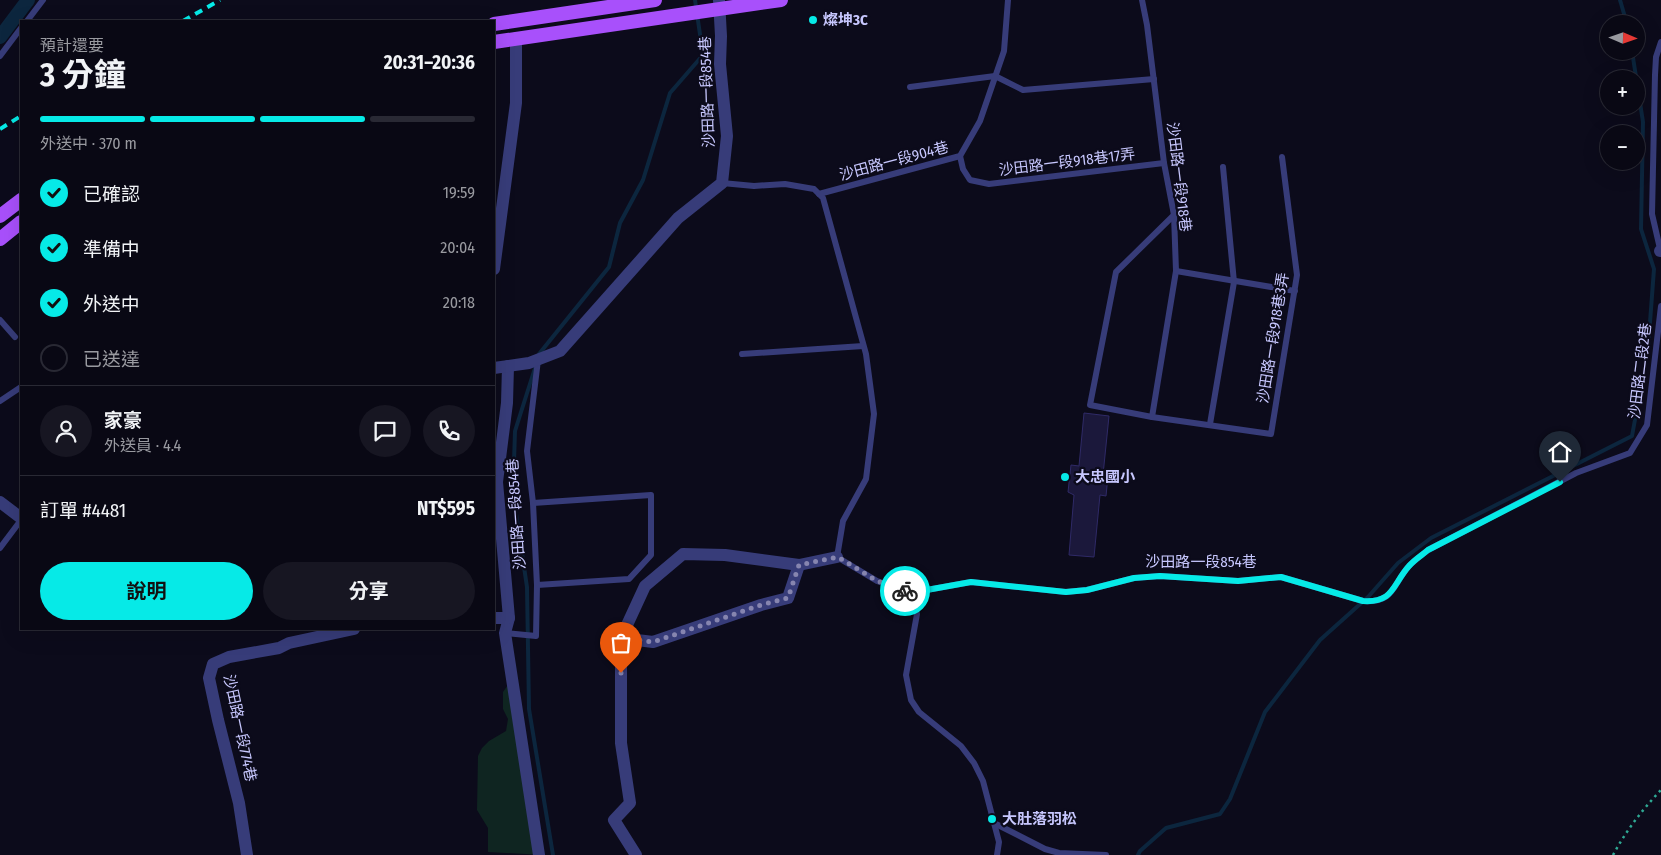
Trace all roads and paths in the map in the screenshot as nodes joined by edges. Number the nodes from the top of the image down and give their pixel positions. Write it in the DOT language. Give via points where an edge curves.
graph roads {
  1 [pos="43,0"];
  2 [pos="655,0"];
  3 [pos="781,0"];
  4 [pos="1008,0"];
  5 [pos="1142,0"];
  6 [pos="719,4"];
  7 [pos="28,20"];
  8 [pos="495,24"];
  9 [pos="20,29"];
  10 [pos="516,38"];
  11 [pos="495,42"];
  12 [pos="1661,42"];
  13 [pos="0,56"];
  14 [pos="995,76"];
  15 [pos="1154,79"];
  16 [pos="910,87"];
  17 [pos="960,156"];
  18 [pos="1282,157"];
  19 [pos="1164,163"];
  20 [pos="1223,167"];
  21 [pos="722,183"];
  22 [pos="819,194"];
  23 [pos="20,201"];
  24 [pos="1174,215"];
  25 [pos="0,216"];
  26 [pos="20,223"];
  27 [pos="0,239"];
  28 [pos="1661,251"];
  29 [pos="1661,257"];
  30 [pos="495,261"];
  31 [pos="1176,271"];
  32 [pos="1234,282"];
  33 [pos="1296,291"];
  34 [pos="1661,306"];
  35 [pos="0,320"];
  36 [pos="15,337"];
  37 [pos="863,346"];
  38 [pos="742,354"];
  39 [pos="538,360"];
  40 [pos="508,366"];
  41 [pos="495,368"];
  42 [pos="20,388"];
  43 [pos="0,401"];
  44 [pos="1152,417"];
  45 [pos="1210,424"];
  46 [pos="0,502"];
  47 [pos="533,503"];
  48 [pos="20,518"];
  49 [pos="20,520"];
  50 [pos="0,548"];
  51 [pos="838,557"];
  52 [pos="799,565"];
  53 [pos="537,585"];
  54 [pos="910,593"];
  55 [pos="1363,601"];
  56 [pos="495,618"];
  57 [pos="509,618"];
  58 [pos="349,630"];
  59 [pos="505,633"];
  60 [pos="621,638"];
  61 [pos="1661,790"];
  62 [pos="994,823"];
  63 [pos="247,855"];
  64 [pos="540,855"];
  65 [pos="636,855"];
  66 [pos="997,855"];
  67 [pos="1106,855"];
  68 [pos="1613,855"];
  1 -- 7 [label="lane"];
  2 -- 8 [label="main road"];
  3 -- 6 [label="main road"];
  4 -- 14 [label="lane, 沙田路一段904巷" via="1004,51"];
  5 -- 15 [label="lane, 沙田路一段918巷"];
  6 -- 10 [label="main road" via="681,14"];
  6 -- 21 [label="street, 沙田路一段854巷" via="720,64 727,136"];
  9 -- 13 [label="lane"];
  10 -- 11 [label="main road"];
  10 -- 30 [label="street" via="516,102"];
  12 -- 28 [label="lane" via="1654,75 1652,214"];
  14 -- 15 [label="lane" via="1023,90"];
  14 -- 16 [label="lane"];
  14 -- 17 [label="lane, 沙田路一段904巷" via="980,121"];
  15 -- 19 [label="lane, 沙田路一段918巷"];
  17 -- 19 [label="lane, 沙田路一段918巷17弄" via="970,180 989,184"];
  17 -- 22 [label="lane, 沙田路一段904巷"];
  18 -- 33 [label="lane, 沙田路一段918巷3弄" via="1298,275"];
  19 -- 24 [label="lane, 沙田路一段918巷"];
  20 -- 32 [label="lane"];
  21 -- 22 [label="lane" via="785,184 814,189"];
  21 -- 39 [label="street" via="678,218 560,351"];
  22 -- 37 [label="lane" via="823,198"];
  23 -- 25 [label="main road"];
  24 -- 31 [label="lane, 沙田路一段918巷"];
  24 -- 44 [label="lane" via="1116,272 1090,405"];
  26 -- 27 [label="main road"];
  28 -- 29 [label="lane"];
  31 -- 32 [label="lane"];
  31 -- 44 [label="lane, 沙田路一段918巷"];
  32 -- 33 [label="lane"];
  32 -- 45 [label="lane"];
  33 -- 45 [label="lane, 沙田路一段918巷3弄" via="1271,434"];
  34 -- 55 [label="lane, 沙田路二段2巷" via="1646,425 1630,453 1576,473 1428,550 1410,565 1382,600"];
  35 -- 36 [label="lane"];
  37 -- 38 [label="lane"];
  37 -- 51 [label="lane" via="874,414 866,479 842,521"];
  39 -- 40 [label="street"];
  39 -- 47 [label="lane, 沙田路一段854巷" via="527,451"];
  40 -- 41 [label="street"];
  40 -- 57 [label="street, 沙田路一段854巷" via="497,482"];
  42 -- 43 [label="lane"];
  44 -- 45 [label="lane"];
  46 -- 48 [label="street"];
  47 -- 53 [label="lane, 沙田路一段854巷"];
  47 -- 53 [label="lane" via="650,495 651,555 629,579"];
  49 -- 50 [label="lane"];
  51 -- 52 [label="street"];
  51 -- 54 [label="lane" via="877,581"];
  52 -- 60 [label="street" via="788,598 653,642"];
  52 -- 60 [label="street" via="725,555 683,554 645,586"];
  53 -- 59 [label="lane, 沙田路一段854巷" via="536,636"];
  54 -- 55 [label="lane, 沙田路一段854巷" via="971,582 1066,592 1160,576 1238,581 1281,577"];
  54 -- 62 [label="lane" via="917,614 906,675 911,700 919,712 961,746 974,763 983,782"];
  56 -- 57 [label="street"];
  57 -- 59 [label="street, 沙田路一段854巷"];
  58 -- 63 [label="street, 沙田路一段774巷" via="229,657 213,664 209,678 239,803"];
  59 -- 64 [label="street, 沙田路一段854巷"];
  60 -- 65 [label="street" via="621,743 630,803 614,820"];
  61 -- 68 [label="path" via="1638,816"];
  62 -- 66 [label="lane" via="999,842"];
  62 -- 67 [label="lane" via="1045,849 1059,853"];
}
